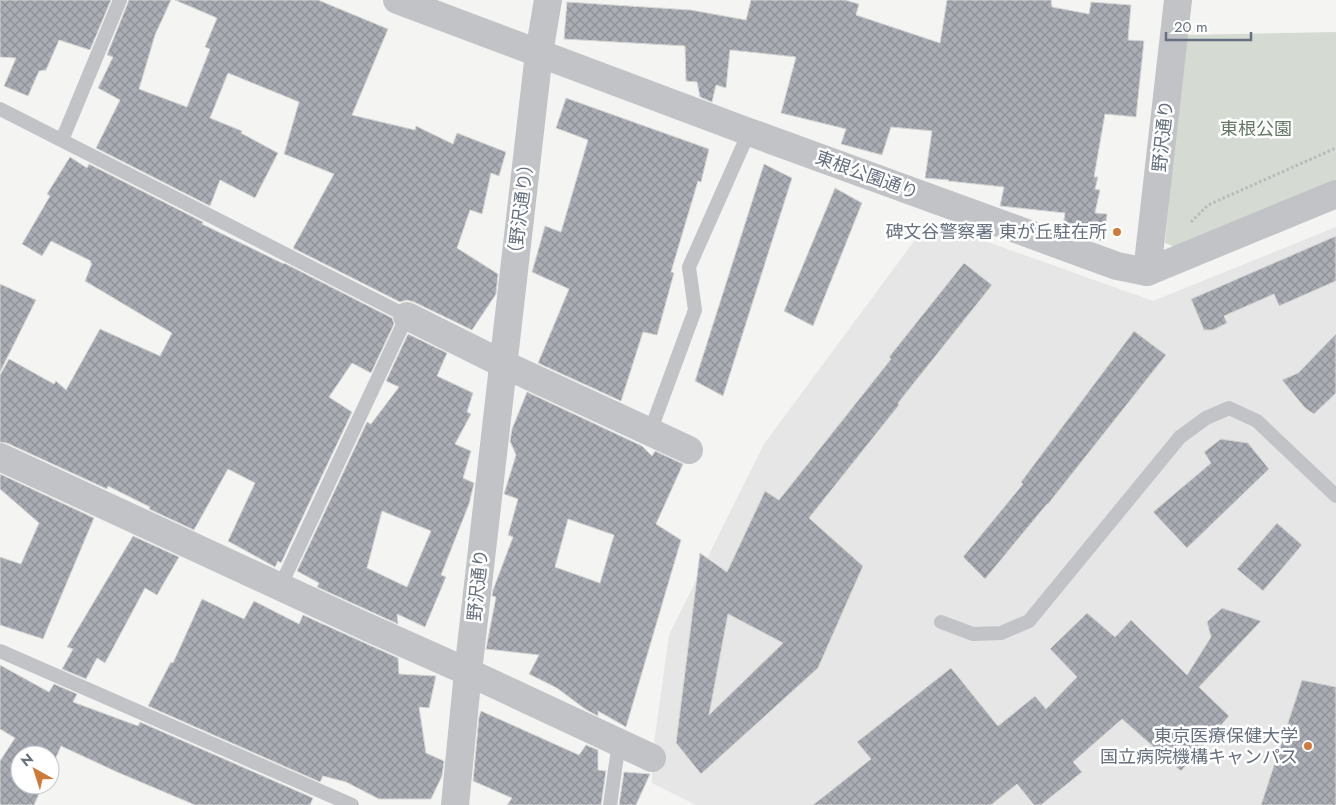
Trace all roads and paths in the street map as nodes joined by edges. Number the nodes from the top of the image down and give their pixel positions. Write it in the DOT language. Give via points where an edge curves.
graph roads {
  1 [pos="120,0"];
  2 [pos="397,0"];
  3 [pos="548,0"];
  4 [pos="1178,0"];
  5 [pos="538,53"];
  6 [pos="0,109"];
  7 [pos="749,132"];
  8 [pos="62,140"];
  9 [pos="1336,148"];
  10 [pos="1336,194"];
  11 [pos="1189,224"];
  12 [pos="1148,272"];
  13 [pos="407,316"];
  14 [pos="503,364"];
  15 [pos="650,432"];
  16 [pos="689,450"];
  17 [pos="0,458"];
  18 [pos="1336,496"];
  19 [pos="280,587"];
  20 [pos="941,622"];
  21 [pos="0,651"];
  22 [pos="468,672"];
  23 [pos="619,742"];
  24 [pos="652,758"];
  25 [pos="352,805"];
  26 [pos="455,805"];
  27 [pos="610,805"];
  1 -- 8 [label="lane"];
  2 -- 5 [label="street, 東根公園通り"];
  3 -- 5 [label="street, （野沢通り）"];
  4 -- 12 [label="street, 野沢通り"];
  5 -- 7 [label="street, 東根公園通り"];
  5 -- 14 [label="street, （野沢通り）"];
  6 -- 8 [label="lane"];
  7 -- 12 [label="street, 東根公園通り" via="1117,266"];
  7 -- 15 [label="lane" via="689,267 695,310"];
  8 -- 13 [label="lane"];
  9 -- 11 [label="path" via="1208,205"];
  10 -- 12 [label="street"];
  13 -- 14 [label="street"];
  13 -- 19 [label="lane"];
  14 -- 15 [label="street"];
  14 -- 22 [label="street, 野沢通り"];
  15 -- 16 [label="street"];
  17 -- 19 [label="street"];
  18 -- 20 [label="lane" via="1257,421 1229,408 1206,418 1180,438 1029,621 1001,633 973,634"];
  19 -- 22 [label="street"];
  21 -- 25 [label="lane"];
  22 -- 23 [label="street"];
  22 -- 26 [label="street, 野沢通り"];
  23 -- 24 [label="street"];
  23 -- 27 [label="lane"];
}
